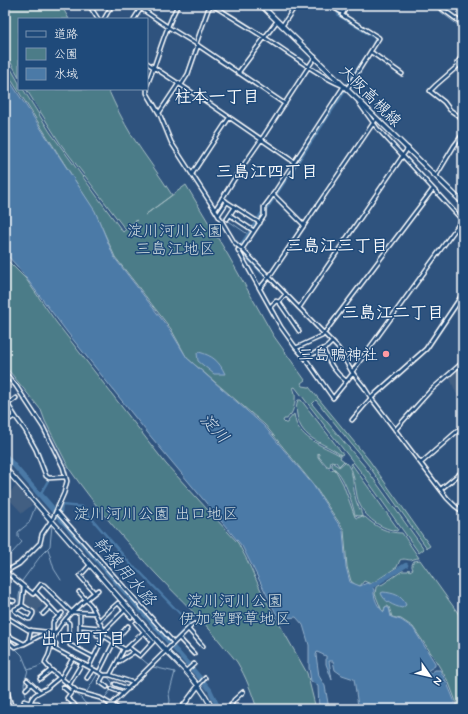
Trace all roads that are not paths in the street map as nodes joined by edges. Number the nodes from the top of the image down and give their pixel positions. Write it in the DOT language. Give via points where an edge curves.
graph roads {
  1 [pos="89,5"];
  2 [pos="112,5"];
  3 [pos="136,5"];
  4 [pos="143,5"];
  5 [pos="178,5"];
  6 [pos="212,5"];
  7 [pos="261,5"];
  8 [pos="296,5"];
  9 [pos="329,5"];
  10 [pos="341,5"];
  11 [pos="348,5"];
  12 [pos="437,5"];
  13 [pos="140,8"];
  14 [pos="338,9"];
  15 [pos="343,12"];
  16 [pos="97,18"];
  17 [pos="105,18"];
  18 [pos="135,18"];
  19 [pos="277,20"];
  20 [pos="463,24"];
  21 [pos="282,26"];
  22 [pos="168,27"];
  23 [pos="265,38"];
  24 [pos="197,45"];
  25 [pos="371,52"];
  26 [pos="463,55"];
  27 [pos="315,57"];
  28 [pos="148,64"];
  29 [pos="308,66"];
  30 [pos="154,67"];
  31 [pos="238,73"];
  32 [pos="402,74"];
  33 [pos="148,82"];
  34 [pos="180,84"];
  35 [pos="344,86"];
  36 [pos="347,89"];
  37 [pos="147,90"];
  38 [pos="285,104"];
  39 [pos="159,113"];
  40 [pos="229,118"];
  41 [pos="463,119"];
  42 [pos="375,121"];
  43 [pos="463,134"];
  44 [pos="261,140"];
  45 [pos="408,148"];
  46 [pos="403,156"];
  47 [pos="294,162"];
  48 [pos="192,174"];
  49 [pos="436,176"];
  50 [pos="433,189"];
  51 [pos="273,194"];
  52 [pos="222,198"];
  53 [pos="227,202"];
  54 [pos="463,203"];
  55 [pos="235,207"];
  56 [pos="215,210"];
  57 [pos="219,214"];
  58 [pos="230,215"];
  59 [pos="227,219"];
  60 [pos="462,220"];
  61 [pos="260,223"];
  62 [pos="304,225"];
  63 [pos="254,231"];
  64 [pos="242,249"];
  65 [pos="238,250"];
  66 [pos="269,277"];
  67 [pos="260,288"];
  68 [pos="286,294"];
  69 [pos="463,294"];
  70 [pos="279,302"];
  71 [pos="270,307"];
  72 [pos="299,308"];
  73 [pos="299,331"];
  74 [pos="323,333"];
  75 [pos="332,342"];
  76 [pos="296,348"];
  77 [pos="323,349"];
  78 [pos="305,358"];
  79 [pos="463,362"];
  80 [pos="352,372"];
  81 [pos="5,373"];
  82 [pos="346,381"];
  83 [pos="16,398"];
  84 [pos="371,398"];
  85 [pos="5,400"];
  86 [pos="8,404"];
  87 [pos="15,416"];
  88 [pos="352,420"];
  89 [pos="5,422"];
  90 [pos="463,426"];
  91 [pos="395,430"];
  92 [pos="421,463"];
  93 [pos="5,468"];
  94 [pos="463,471"];
  95 [pos="66,477"];
  96 [pos="441,489"];
  97 [pos="56,511"];
  98 [pos="463,512"];
  99 [pos="51,521"];
  100 [pos="90,565"];
  101 [pos="5,572"];
  102 [pos="22,585"];
  103 [pos="98,590"];
  104 [pos="35,592"];
  105 [pos="79,592"];
  106 [pos="94,592"];
  107 [pos="13,595"];
  108 [pos="5,599"];
  109 [pos="86,600"];
  110 [pos="22,605"];
  111 [pos="50,607"];
  112 [pos="124,610"];
  113 [pos="71,612"];
  114 [pos="62,613"];
  115 [pos="80,613"];
  116 [pos="43,614"];
  117 [pos="95,614"];
  118 [pos="5,616"];
  119 [pos="59,616"];
  120 [pos="131,617"];
  121 [pos="64,620"];
  122 [pos="99,621"];
  123 [pos="136,623"];
  124 [pos="194,624"];
  125 [pos="80,626"];
  126 [pos="128,626"];
  127 [pos="102,628"];
  128 [pos="188,629"];
  129 [pos="31,630"];
  130 [pos="104,631"];
  131 [pos="45,632"];
  132 [pos="54,632"];
  133 [pos="69,632"];
  134 [pos="144,632"];
  135 [pos="80,633"];
  136 [pos="5,634"];
  137 [pos="97,635"];
  138 [pos="104,636"];
  139 [pos="179,638"];
  140 [pos="52,641"];
  141 [pos="114,642"];
  142 [pos="28,643"];
  143 [pos="174,643"];
  144 [pos="24,644"];
  145 [pos="70,645"];
  146 [pos="203,646"];
  147 [pos="128,647"];
  148 [pos="5,649"];
  149 [pos="124,649"];
  150 [pos="167,650"];
  151 [pos="134,652"];
  152 [pos="194,654"];
  153 [pos="93,657"];
  154 [pos="73,658"];
  155 [pos="118,660"];
  156 [pos="82,663"];
  157 [pos="194,664"];
  158 [pos="88,666"];
  159 [pos="93,669"];
  160 [pos="51,670"];
  161 [pos="186,671"];
  162 [pos="99,672"];
  163 [pos="104,675"];
  164 [pos="110,675"];
  165 [pos="60,678"];
  166 [pos="87,678"];
  167 [pos="205,678"];
  168 [pos="40,679"];
  169 [pos="27,680"];
  170 [pos="5,683"];
  171 [pos="134,683"];
  172 [pos="31,684"];
  173 [pos="115,684"];
  174 [pos="69,685"];
  175 [pos="198,685"];
  176 [pos="63,687"];
  177 [pos="107,687"];
  178 [pos="26,689"];
  179 [pos="74,689"];
  180 [pos="112,689"];
  181 [pos="128,689"];
  182 [pos="39,692"];
  183 [pos="243,692"];
  184 [pos="70,693"];
  185 [pos="123,693"];
  186 [pos="24,701"];
  187 [pos="30,703"];
  188 [pos="38,703"];
  189 [pos="74,704"];
  190 [pos="109,707"];
  191 [pos="12,709"];
  192 [pos="69,709"];
  193 [pos="77,709"];
  194 [pos="119,709"];
  195 [pos="181,709"];
  196 [pos="212,709"];
  197 [pos="229,709"];
  1 -- 16 [label="street"];
  2 -- 17 [label="street"];
  3 -- 13 [label="street"];
  4 -- 13 [label="street"];
  5 -- 22 [label="street"];
  6 -- 23 [label="street"];
  6 -- 24 [label="street"];
  7 -- 19 [label="main road, 大阪高槻線"];
  8 -- 21 [label="street"];
  9 -- 14 [label="street"];
  10 -- 14 [label="street"];
  11 -- 15 [label="street"];
  12 -- 20 [label="street"];
  13 -- 18 [label="street"];
  13 -- 22 [label="street"];
  14 -- 15 [label="street"];
  15 -- 25 [label="street" via="342,15 378,36"];
  19 -- 21 [label="main road, 大阪高槻線"];
  19 -- 23 [label="street"];
  21 -- 27 [label="main road, 大阪高槻線"];
  22 -- 24 [label="street"];
  22 -- 30 [label="street"];
  23 -- 29 [label="street"];
  23 -- 31 [label="street"];
  24 -- 31 [label="street"];
  24 -- 34 [label="street" via="188,74"];
  25 -- 32 [label="street"];
  25 -- 36 [label="street"];
  26 -- 41 [label="street" via="457,63 459,65 430,91"];
  27 -- 29 [label="street"];
  27 -- 35 [label="main road, 大阪高槻線"];
  28 -- 30 [label="street"];
  29 -- 35 [label="street"];
  29 -- 38 [label="street"];
  30 -- 33 [label="street"];
  30 -- 34 [label="street"];
  31 -- 38 [label="street"];
  34 -- 39 [label="street"];
  34 -- 40 [label="street"];
  35 -- 36 [label="main road, 大阪高槻線"];
  35 -- 47 [label="street"];
  36 -- 42 [label="main road, 大阪高槻線"];
  37 -- 39 [label="street"];
  38 -- 44 [label="street"];
  39 -- 48 [label="street" via="171,142"];
  40 -- 44 [label="street"];
  40 -- 48 [label="street"];
  42 -- 45 [label="main road, 大阪高槻線"];
  42 -- 46 [label="street" via="377,128"];
  42 -- 62 [label="street"];
  43 -- 49 [label="street"];
  44 -- 47 [label="street"];
  44 -- 52 [label="street"];
  45 -- 46 [label="street"];
  45 -- 49 [label="main road, 大阪高槻線"];
  46 -- 50 [label="street"];
  46 -- 72 [label="street"];
  47 -- 51 [label="street"];
  48 -- 56 [label="street"];
  49 -- 54 [label="main road, 大阪高槻線"];
  50 -- 60 [label="street"];
  50 -- 74 [label="street"];
  51 -- 61 [label="street" via="264,208 264,216"];
  51 -- 62 [label="street"];
  52 -- 53 [label="street"];
  52 -- 56 [label="street"];
  53 -- 55 [label="street"];
  53 -- 57 [label="street"];
  55 -- 58 [label="street"];
  55 -- 61 [label="street"];
  56 -- 64 [label="street" via="234,242"];
  58 -- 59 [label="street"];
  58 -- 63 [label="street"];
  60 -- 80 [label="street"];
  61 -- 63 [label="street"];
  62 -- 66 [label="street"];
  63 -- 64 [label="street"];
  64 -- 66 [label="street"];
  65 -- 67 [label="street"];
  66 -- 67 [label="street"];
  66 -- 68 [label="street"];
  67 -- 71 [label="street"];
  68 -- 70 [label="street"];
  68 -- 72 [label="street"];
  69 -- 84 [label="main road" via="426,349"];
  70 -- 71 [label="street" via="276,301"];
  70 -- 73 [label="street"];
  71 -- 76 [label="street"];
  72 -- 74 [label="street"];
  74 -- 75 [label="street"];
  74 -- 76 [label="street" via="322,336"];
  75 -- 77 [label="street"];
  75 -- 80 [label="street"];
  76 -- 78 [label="street"];
  77 -- 78 [label="street"];
  77 -- 82 [label="street" via="333,369"];
  78 -- 82 [label="street" via="333,398"];
  79 -- 91 [label="street" via="430,391"];
  80 -- 82 [label="street"];
  80 -- 84 [label="street"];
  81 -- 95 [label="street" via="43,426"];
  83 -- 86 [label="street"];
  84 -- 88 [label="street"];
  84 -- 91 [label="street"];
  85 -- 86 [label="street"];
  86 -- 87 [label="street"];
  87 -- 89 [label="street"];
  87 -- 95 [label="street" via="36,450 46,476"];
  90 -- 92 [label="street"];
  91 -- 92 [label="street"];
  92 -- 96 [label="street"];
  93 -- 99 [label="main road"];
  94 -- 96 [label="street"];
  95 -- 97 [label="street" via="66,488"];
  96 -- 98 [label="street"];
  97 -- 99 [label="street"];
  97 -- 143 [label="street"];
  99 -- 100 [label="main road"];
  99 -- 101 [label="street" via="43,531 40,543 19,564"];
  100 -- 106 [label="street" via="80,576"];
  100 -- 150 [label="main road"];
  101 -- 102 [label="street"];
  102 -- 104 [label="street" via="33,594"];
  102 -- 110 [label="street"];
  103 -- 106 [label="street"];
  104 -- 111 [label="street"];
  104 -- 113 [label="street" via="42,584 44,585"];
  105 -- 109 [label="street"];
  106 -- 109 [label="street"];
  107 -- 108 [label="street" via="13,601"];
  109 -- 113 [label="street"];
  109 -- 117 [label="street"];
  110 -- 110 [label="street" via="32,612 30,619 15,611"];
  111 -- 116 [label="street"];
  111 -- 119 [label="street"];
  112 -- 120 [label="street"];
  112 -- 122 [label="street" via="118,603"];
  112 -- 130 [label="street"];
  113 -- 115 [label="street"];
  113 -- 121 [label="street"];
  114 -- 119 [label="street"];
  115 -- 117 [label="street"];
  115 -- 125 [label="street"];
  117 -- 122 [label="street"];
  118 -- 129 [label="street"];
  119 -- 132 [label="street" via="53,622"];
  121 -- 132 [label="street"];
  121 -- 133 [label="street" via="69,623"];
  122 -- 127 [label="street"];
  123 -- 134 [label="street"];
  124 -- 128 [label="street"];
  125 -- 127 [label="street"];
  125 -- 135 [label="street"];
  126 -- 141 [label="street"];
  127 -- 130 [label="street"];
  128 -- 139 [label="street"];
  128 -- 146 [label="street"];
  129 -- 131 [label="street"];
  129 -- 142 [label="street"];
  130 -- 138 [label="street"];
  131 -- 132 [label="street"];
  131 -- 142 [label="street"];
  132 -- 140 [label="street"];
  134 -- 147 [label="street"];
  134 -- 151 [label="street" via="153,642 140,656"];
  136 -- 144 [label="street"];
  137 -- 138 [label="street"];
  138 -- 141 [label="street"];
  138 -- 153 [label="street"];
  139 -- 143 [label="street"];
  139 -- 152 [label="street"];
  140 -- 154 [label="street" via="56,644 55,649"];
  140 -- 160 [label="street" via="45,660"];
  141 -- 149 [label="street"];
  141 -- 162 [label="street"];
  142 -- 144 [label="street"];
  143 -- 150 [label="street"];
  144 -- 148 [label="street" via="15,647 8,644"];
  145 -- 153 [label="street"];
  147 -- 149 [label="street"];
  147 -- 151 [label="street"];
  149 -- 155 [label="street"];
  150 -- 161 [label="main road"];
  150 -- 171 [label="street"];
  151 -- 155 [label="street"];
  153 -- 158 [label="street"];
  154 -- 156 [label="street"];
  154 -- 165 [label="street"];
  155 -- 164 [label="street"];
  156 -- 158 [label="street"];
  156 -- 174 [label="street"];
  157 -- 161 [label="street"];
  158 -- 159 [label="street"];
  159 -- 162 [label="street"];
  159 -- 166 [label="street"];
  160 -- 165 [label="street"];
  160 -- 168 [label="street"];
  161 -- 175 [label="main road"];
  162 -- 163 [label="street"];
  163 -- 164 [label="street"];
  163 -- 177 [label="street" via="100,682"];
  164 -- 171 [label="street"];
  165 -- 174 [label="street"];
  165 -- 182 [label="street"];
  167 -- 175 [label="street"];
  169 -- 172 [label="street"];
  170 -- 191 [label="street"];
  171 -- 181 [label="street"];
  172 -- 178 [label="street"];
  172 -- 182 [label="street"];
  173 -- 181 [label="street"];
  174 -- 179 [label="street"];
  175 -- 195 [label="main road"];
  175 -- 196 [label="main road"];
  176 -- 184 [label="street"];
  179 -- 184 [label="street"];
  179 -- 190 [label="street" via="100,698"];
  180 -- 185 [label="street"];
  181 -- 185 [label="street"];
  182 -- 187 [label="street" via="32,697"];
  183 -- 197 [label="street"];
  184 -- 189 [label="street" via="67,698"];
  185 -- 190 [label="street"];
  186 -- 187 [label="street"];
  187 -- 188 [label="street"];
  189 -- 192 [label="street"];
  189 -- 193 [label="street"];
  190 -- 194 [label="street"];
}
